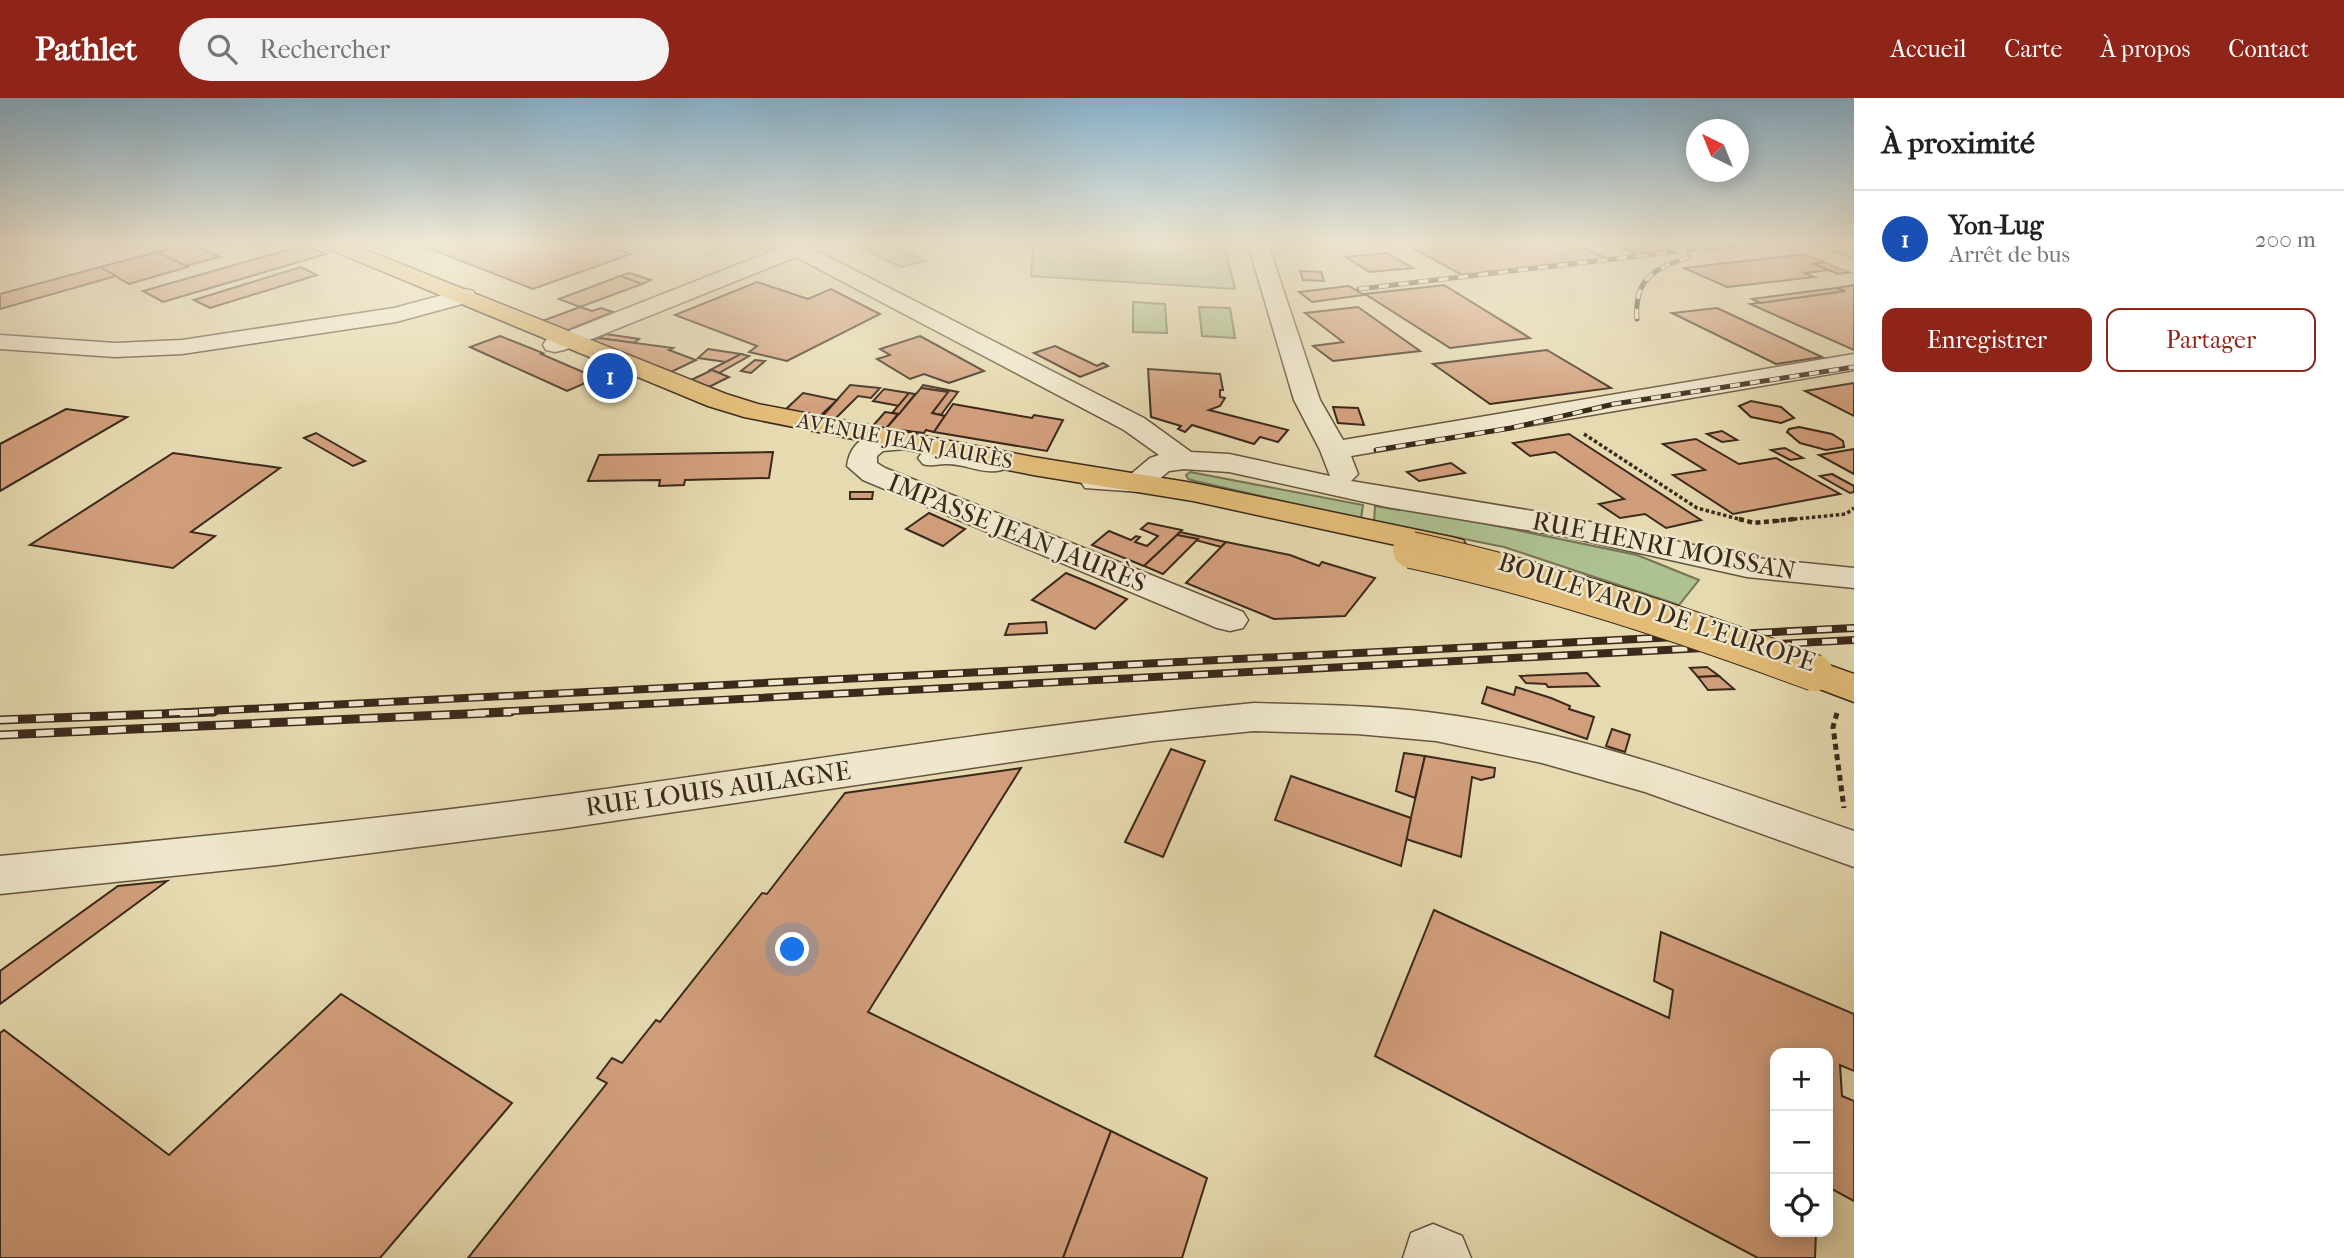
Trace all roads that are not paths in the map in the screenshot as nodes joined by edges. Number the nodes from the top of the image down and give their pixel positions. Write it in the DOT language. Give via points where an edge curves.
graph roads {
  1 [pos="459,298"];
  2 [pos="669,298"];
  3 [pos="895,298"];
  4 [pos="1275,298"];
  5 [pos="0,342"];
  6 [pos="562,342"];
  7 [pos="1854,362"];
  8 [pos="906,442"];
  9 [pos="869,446"];
  10 [pos="1175,454"];
  11 [pos="933,458"];
  12 [pos="1338,461"];
  13 [pos="1253,468"];
  14 [pos="1114,481"];
  15 [pos="1516,517"];
  16 [pos="1414,545"];
  17 [pos="1854,578"];
  18 [pos="1230,620"];
  19 [pos="1841,678"];
  20 [pos="1852,848"];
  21 [pos="0,875"];
  1 -- 5 [label="street" via="396,315 182,347 115,350"];
  1 -- 6 [label="main road, AVENUE JEAN JAURÈS"];
  2 -- 6 [label="street"];
  3 -- 10 [label="street" via="1134,425"];
  4 -- 12 [label="street" via="1307,400"];
  6 -- 8 [label="main road, AVENUE JEAN JAURÈS" via="734,406"];
  6 -- 9 [label="main road, AVENUE JEAN JAURÈS" via="746,418"];
  7 -- 12 [label="street" via="1499,420"];
  8 -- 9 [label="street, IMPASSE JEAN JAURÈS"];
  8 -- 14 [label="main road, AVENUE JEAN JAURÈS"];
  9 -- 11 [label="main road, AVENUE JEAN JAURÈS"];
  9 -- 18 [label="street, IMPASSE JEAN JAURÈS" via="861,458 862,466 874,474"];
  10 -- 12 [label="street, RUE HENRI MOISSAN"];
  10 -- 13 [label="street, RUE HENRI MOISSAN"];
  10 -- 14 [label="street, RUE HENRI MOISSAN" via="1145,475"];
  11 -- 14 [label="street" via="945,455"];
  12 -- 13 [label="street, RUE HENRI MOISSAN" via="1343,477 1336,480"];
  12 -- 15 [label="street, RUE HENRI MOISSAN"];
  13 -- 15 [label="street, RUE HENRI MOISSAN" via="1387,498"];
  14 -- 16 [label="main road, AVENUE JEAN JAURÈS"];
  15 -- 17 [label="street, RUE HENRI MOISSAN" via="1747,567"];
  16 -- 19 [label="main road, BOULEVARD DE L'EUROPE" via="1516,563 1618,593"];
  20 -- 21 [label="street, RUE LOUIS AULAGNE" via="1607,764 1436,727 1310,718 1200,721 559,812"];
}
